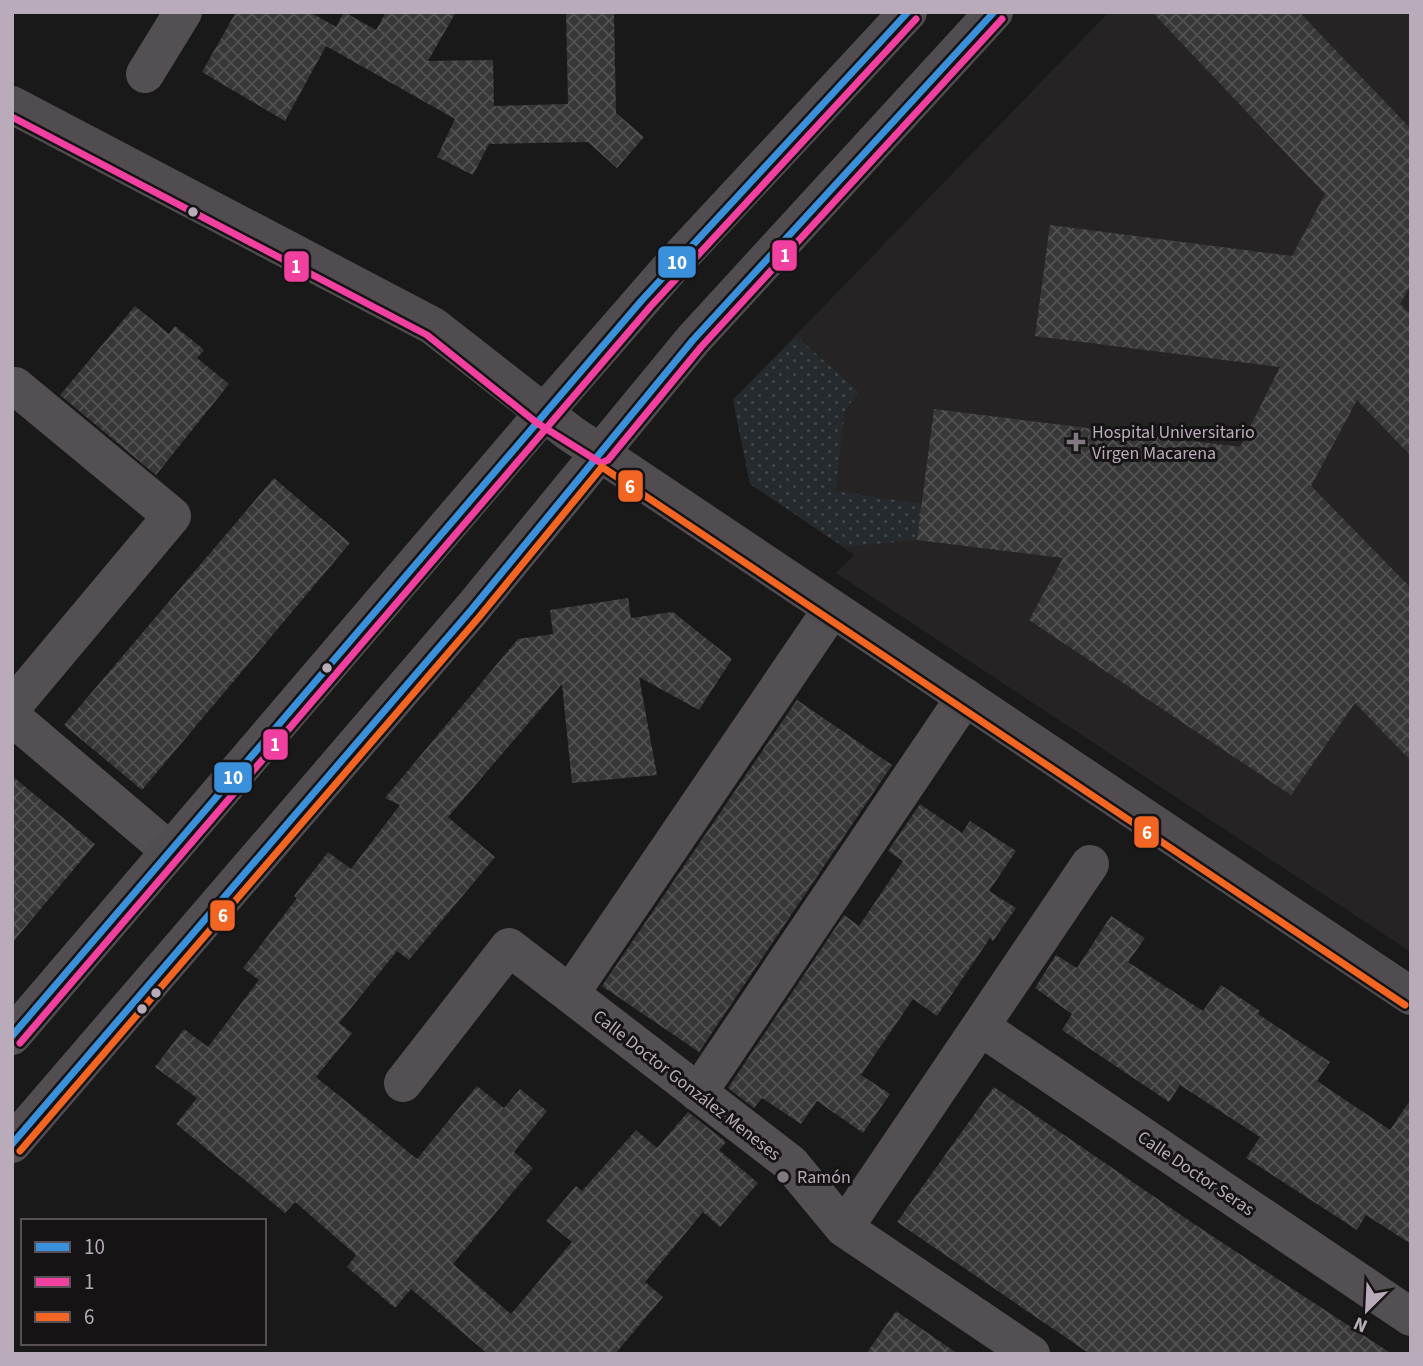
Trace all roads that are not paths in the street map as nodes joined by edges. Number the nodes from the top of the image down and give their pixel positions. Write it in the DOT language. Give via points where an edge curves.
graph roads {
  1 [pos="183,12"];
  2 [pos="908,12"];
  3 [pos="994,12"];
  4 [pos="145,74"];
  5 [pos="12,105"];
  6 [pos="12,388"];
  7 [pos="543,414"];
  8 [pos="600,453"];
  9 [pos="832,608"];
  10 [pos="965,697"];
  11 [pos="12,707"];
  12 [pos="12,717"];
  13 [pos="170,851"];
  14 [pos="1090,864"];
  15 [pos="570,994"];
  16 [pos="1411,996"];
  17 [pos="982,1028"];
  18 [pos="12,1036"];
  19 [pos="403,1083"];
  20 [pos="698,1093"];
  21 [pos="12,1144"];
  22 [pos="844,1228"];
  23 [pos="1411,1317"];
  24 [pos="1031,1354"];
  1 -- 4 [label="street"];
  2 -- 7 [label="main road" via="670,268"];
  3 -- 8 [label="main road" via="693,340"];
  5 -- 7 [label="main road" via="433,326"];
  6 -- 11 [label="street" via="172,516"];
  7 -- 8 [label="main road"];
  7 -- 13 [label="main road"];
  8 -- 9 [label="main road"];
  8 -- 21 [label="main road" via="472,609"];
  9 -- 10 [label="main road"];
  9 -- 15 [label="street"];
  10 -- 16 [label="main road"];
  10 -- 20 [label="street"];
  12 -- 13 [label="street"];
  13 -- 18 [label="main road"];
  14 -- 17 [label="street"];
  15 -- 19 [label="street, Calle Doctor González Meneses" via="509,947"];
  15 -- 20 [label="street, Calle Doctor González Meneses"];
  17 -- 22 [label="street"];
  17 -- 23 [label="street, Calle Doctor Seras"];
  20 -- 22 [label="street, Calle Doctor González Meneses" via="790,1163"];
  22 -- 24 [label="street, Calle Doctor González Meneses"];
}
